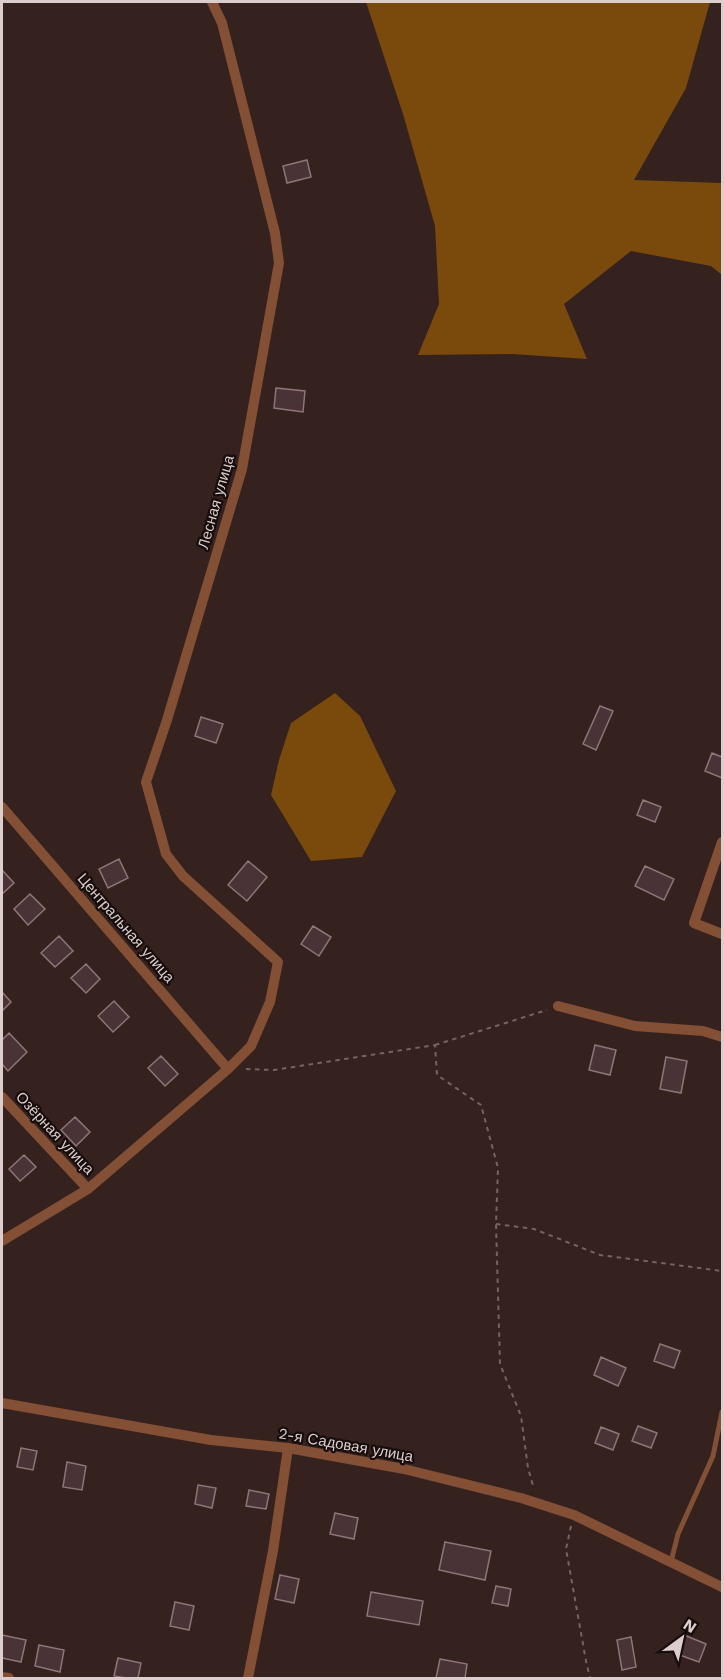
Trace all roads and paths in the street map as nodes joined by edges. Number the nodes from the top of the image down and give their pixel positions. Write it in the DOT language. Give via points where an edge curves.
graph roads {
  1 [pos="212,2"];
  2 [pos="2,807"];
  3 [pos="723,842"];
  4 [pos="723,934"];
  5 [pos="558,1006"];
  6 [pos="723,1037"];
  7 [pos="435,1046"];
  8 [pos="228,1069"];
  9 [pos="2,1097"];
  10 [pos="88,1189"];
  11 [pos="496,1224"];
  12 [pos="2,1241"];
  13 [pos="723,1271"];
  14 [pos="2,1403"];
  15 [pos="723,1412"];
  16 [pos="288,1448"];
  17 [pos="538,1503"];
  18 [pos="574,1515"];
  19 [pos="671,1562"];
  20 [pos="723,1587"];
  21 [pos="2,1677"];
  22 [pos="9,1678"];
  23 [pos="248,1678"];
  24 [pos="591,1678"];
  1 -- 8 [label="street, Лесная улица" via="222,23 275,233 279,263 242,469 146,782 166,854 183,876 278,962 270,1002 251,1046"];
  2 -- 8 [label="street, Центральная улица"];
  3 -- 4 [label="street" via="694,923"];
  5 -- 6 [label="street" via="635,1026 703,1031"];
  5 -- 7 [label="path"];
  7 -- 8 [label="path" via="274,1070"];
  7 -- 11 [label="path" via="437,1075 481,1105 498,1168"];
  8 -- 10 [label="street"];
  9 -- 10 [label="street, Озёрная улица"];
  10 -- 12 [label="street"];
  11 -- 13 [label="path" via="534,1229 600,1255"];
  11 -- 17 [label="path" via="500,1364 521,1416 528,1468"];
  14 -- 16 [label="street, 2-я Садовая улица" via="211,1440"];
  15 -- 19 [label="lane" via="713,1456 678,1534"];
  16 -- 17 [label="street, 2-я Садовая улица" via="404,1469"];
  16 -- 23 [label="street"];
  17 -- 18 [label="street, 2-я Садовая улица"];
  18 -- 19 [label="street, 2-я Садовая улица"];
  18 -- 24 [label="path" via="566,1549"];
  19 -- 20 [label="street, 2-я Садовая улица"];
  21 -- 22 [label="street"];
}
